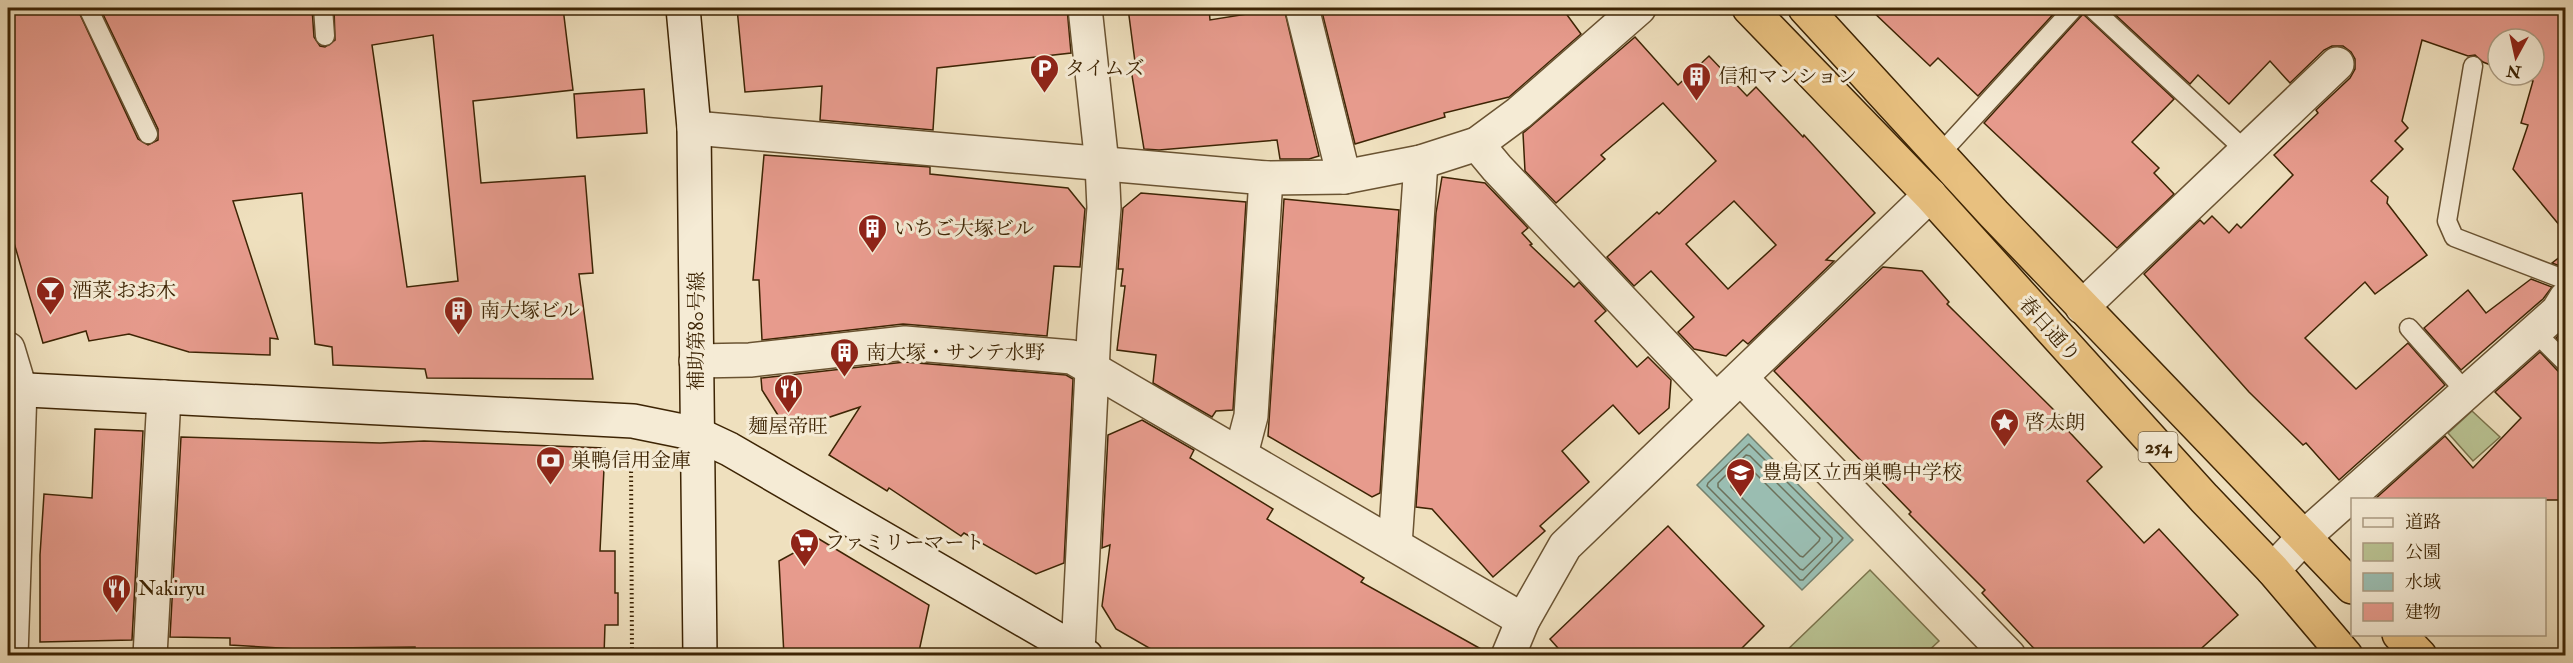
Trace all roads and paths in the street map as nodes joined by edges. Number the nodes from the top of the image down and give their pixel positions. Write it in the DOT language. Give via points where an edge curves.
graph roads {
  1 [pos="88,8"];
  2 [pos="323,8"];
  3 [pos="683,8"];
  4 [pos="1085,8"];
  5 [pos="1302,8"];
  6 [pos="1639,8"];
  7 [pos="1749,8"];
  8 [pos="1805,8"];
  9 [pos="2074,8"];
  10 [pos="2092,8"];
  11 [pos="326,36"];
  12 [pos="2337,64"];
  13 [pos="2473,66"];
  14 [pos="694,128"];
  15 [pos="148,134"];
  16 [pos="1477,144"];
  17 [pos="2246,151"];
  18 [pos="1940,154"];
  19 [pos="1420,162"];
  20 [pos="1102,164"];
  21 [pos="1344,177"];
  22 [pos="1266,178"];
  23 [pos="1930,195"];
  24 [pos="2565,280"];
  25 [pos="2565,298"];
  26 [pos="2082,307"];
  27 [pos="2409,328"];
  28 [pos="2534,331"];
  29 [pos="8,349"];
  30 [pos="696,361"];
  31 [pos="2565,363"];
  32 [pos="1093,369"];
  33 [pos="1741,378"];
  34 [pos="14,389"];
  35 [pos="2466,392"];
  36 [pos="164,397"];
  37 [pos="1716,400"];
  38 [pos="633,421"];
  39 [pos="697,434"];
  40 [pos="1241,454"];
  41 [pos="2304,537"];
  42 [pos="1395,545"];
  43 [pos="2272,570"];
  44 [pos="2351,586"];
  45 [pos="1523,620"];
  46 [pos="2401,636"];
  47 [pos="1080,654"];
  48 [pos="2341,654"];
  49 [pos="11,656"];
  50 [pos="150,656"];
  51 [pos="632,656"];
  52 [pos="700,656"];
  53 [pos="1508,656"];
  54 [pos="2009,656"];
  55 [pos="2420,656"];
  1 -- 15 [label="lane"];
  2 -- 11 [label="lane"];
  3 -- 14 [label="street, 補助第80号線"];
  4 -- 20 [label="street"];
  5 -- 21 [label="street"];
  6 -- 16 [label="street" via="1519,114"];
  7 -- 23 [label="highway, 春日通り / 254"];
  8 -- 18 [label="highway, 春日通り / 254"];
  9 -- 18 [label="lane"];
  10 -- 17 [label="lane"];
  12 -- 17 [label="street"];
  13 -- 24 [label="lane" via="2446,221 2454,237"];
  14 -- 20 [label="street"];
  14 -- 30 [label="street, 補助第80号線"];
  16 -- 19 [label="street"];
  16 -- 37 [label="street"];
  17 -- 26 [label="street"];
  18 -- 26 [label="highway, 春日通り / 254"];
  19 -- 21 [label="street"];
  19 -- 42 [label="street"];
  20 -- 22 [label="street"];
  20 -- 32 [label="street" via="1104,208"];
  21 -- 22 [label="street"];
  22 -- 40 [label="street" via="1251,416"];
  23 -- 33 [label="street"];
  23 -- 43 [label="highway, 春日通り / 254"];
  25 -- 28 [label="street" via="2558,311"];
  26 -- 41 [label="highway, 春日通り / 254"];
  27 -- 35 [label="lane"];
  28 -- 31 [label="lane"];
  28 -- 35 [label="street"];
  29 -- 34 [label="street"];
  30 -- 32 [label="street" via="750,360 905,343 1072,357"];
  30 -- 39 [label="street, 補助第80号線"];
  32 -- 40 [label="street"];
  32 -- 47 [label="street"];
  33 -- 37 [label="street"];
  33 -- 54 [label="street"];
  34 -- 36 [label="street"];
  34 -- 49 [label="street"];
  35 -- 41 [label="street"];
  36 -- 38 [label="street"];
  36 -- 50 [label="street"];
  37 -- 45 [label="street" via="1565,546"];
  38 -- 39 [label="street"];
  38 -- 51 [label="path"];
  39 -- 47 [label="street" via="757,464"];
  39 -- 52 [label="street, 補助第80号線"];
  40 -- 42 [label="street"];
  41 -- 43 [label="street"];
  41 -- 44 [label="highway, 春日通り / 254"];
  42 -- 45 [label="street"];
  43 -- 48 [label="highway, 春日通り / 254"];
  45 -- 53 [label="street"];
  46 -- 55 [label="highway"];
}
